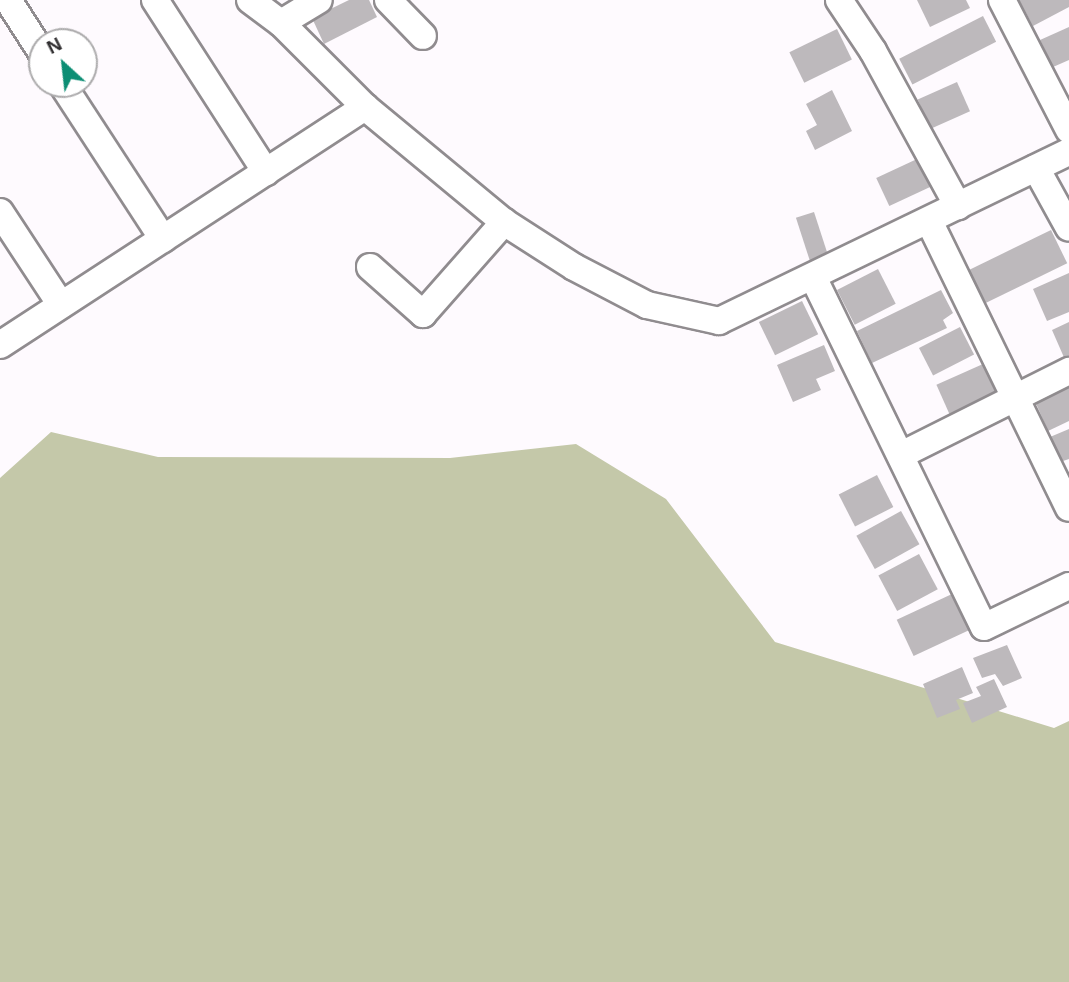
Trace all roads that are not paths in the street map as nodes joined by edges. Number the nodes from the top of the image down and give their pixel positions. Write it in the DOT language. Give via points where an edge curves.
graph roads {
  1 [pos="8,0"];
  2 [pos="155,0"];
  3 [pos="250,0"];
  4 [pos="319,0"];
  5 [pos="388,0"];
  6 [pos="839,0"];
  7 [pos="1002,0"];
  8 [pos="281,23"];
  9 [pos="28,31"];
  10 [pos="423,36"];
  11 [pos="71,98"];
  12 [pos="365,107"];
  13 [pos="1069,130"];
  14 [pos="1069,152"];
  15 [pos="1036,168"];
  16 [pos="266,172"];
  17 [pos="958,206"];
  18 [pos="0,212"];
  19 [pos="929,221"];
  20 [pos="504,222"];
  21 [pos="1069,228"];
  22 [pos="163,239"];
  23 [pos="370,267"];
  24 [pos="814,279"];
  25 [pos="61,305"];
  26 [pos="0,345"];
  27 [pos="1069,371"];
  28 [pos="1016,398"];
  29 [pos="901,455"];
  30 [pos="1069,508"];
  31 [pos="1069,586"];
  1 -- 9 [label="street"];
  2 -- 16 [label="street"];
  3 -- 8 [label="street"];
  4 -- 8 [label="street"];
  5 -- 10 [label="street"];
  6 -- 17 [label="street" via="873,51"];
  7 -- 13 [label="street"];
  8 -- 12 [label="street"];
  11 -- 22 [label="street"];
  12 -- 16 [label="street"];
  12 -- 20 [label="street"];
  14 -- 15 [label="street"];
  15 -- 17 [label="street"];
  15 -- 21 [label="street"];
  16 -- 22 [label="street"];
  17 -- 19 [label="street"];
  18 -- 25 [label="street"];
  19 -- 24 [label="street"];
  19 -- 28 [label="street"];
  20 -- 23 [label="street" via="423,314"];
  20 -- 24 [label="street" via="574,267 647,304 719,321"];
  22 -- 25 [label="street"];
  24 -- 29 [label="street"];
  25 -- 26 [label="street"];
  27 -- 28 [label="street"];
  28 -- 29 [label="street"];
  28 -- 30 [label="street"];
  29 -- 31 [label="street" via="984,627"];
}
